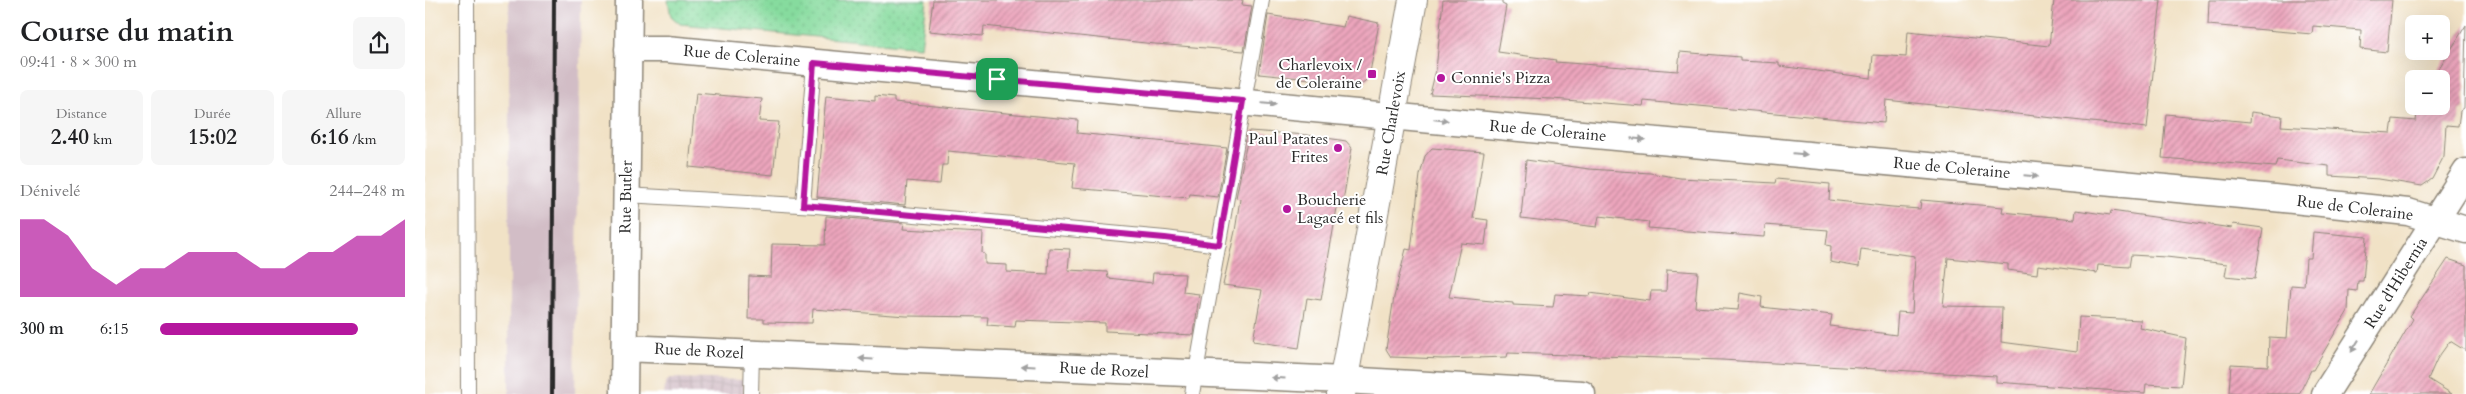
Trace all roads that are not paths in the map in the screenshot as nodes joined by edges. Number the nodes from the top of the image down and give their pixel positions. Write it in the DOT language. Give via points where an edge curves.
graph roads {
  1 [pos="467,0"];
  2 [pos="629,0"];
  3 [pos="1262,0"];
  4 [pos="1413,0"];
  5 [pos="628,49"];
  6 [pos="814,63"];
  7 [pos="1243,101"];
  8 [pos="1393,116"];
  9 [pos="2466,172"];
  10 [pos="626,195"];
  11 [pos="803,205"];
  12 [pos="2436,220"];
  13 [pos="2466,230"];
  14 [pos="1219,245"];
  15 [pos="625,348"];
  16 [pos="752,353"];
  17 [pos="1194,384"];
  18 [pos="1343,387"];
  19 [pos="468,394"];
  20 [pos="624,394"];
  21 [pos="751,394"];
  22 [pos="1582,394"];
  23 [pos="2325,394"];
  1 -- 19 [label="lane"];
  2 -- 5 [label="street, Rue Butler"];
  3 -- 7 [label="lane"];
  4 -- 8 [label="street, Rue Charlevoix"];
  5 -- 6 [label="street, Rue de Coleraine" via="666,49"];
  5 -- 10 [label="street, Rue Butler"];
  6 -- 7 [label="street, Rue de Coleraine"];
  6 -- 11 [label="lane"];
  7 -- 8 [label="street, Rue de Coleraine, one-way"];
  7 -- 14 [label="lane"];
  8 -- 12 [label="street, Rue de Coleraine, one-way" via="2408,212"];
  8 -- 18 [label="street, Rue Charlevoix"];
  9 -- 12 [label="street, Rue d'Hibernia"];
  10 -- 11 [label="lane"];
  10 -- 15 [label="street, Rue Butler"];
  11 -- 14 [label="lane"];
  12 -- 13 [label="street, Rue de Coleraine"];
  12 -- 23 [label="street, Rue d'Hibernia, one-way"];
  14 -- 17 [label="lane"];
  15 -- 16 [label="street, Rue de Rozel"];
  15 -- 20 [label="street, Rue Butler"];
  17 -- 16 [label="street, Rue de Rozel, one-way"];
  16 -- 21 [label="lane"];
  18 -- 17 [label="street, Rue de Rozel, one-way"];
  18 -- 22 [label="street, Rue de Rozel"];
}
